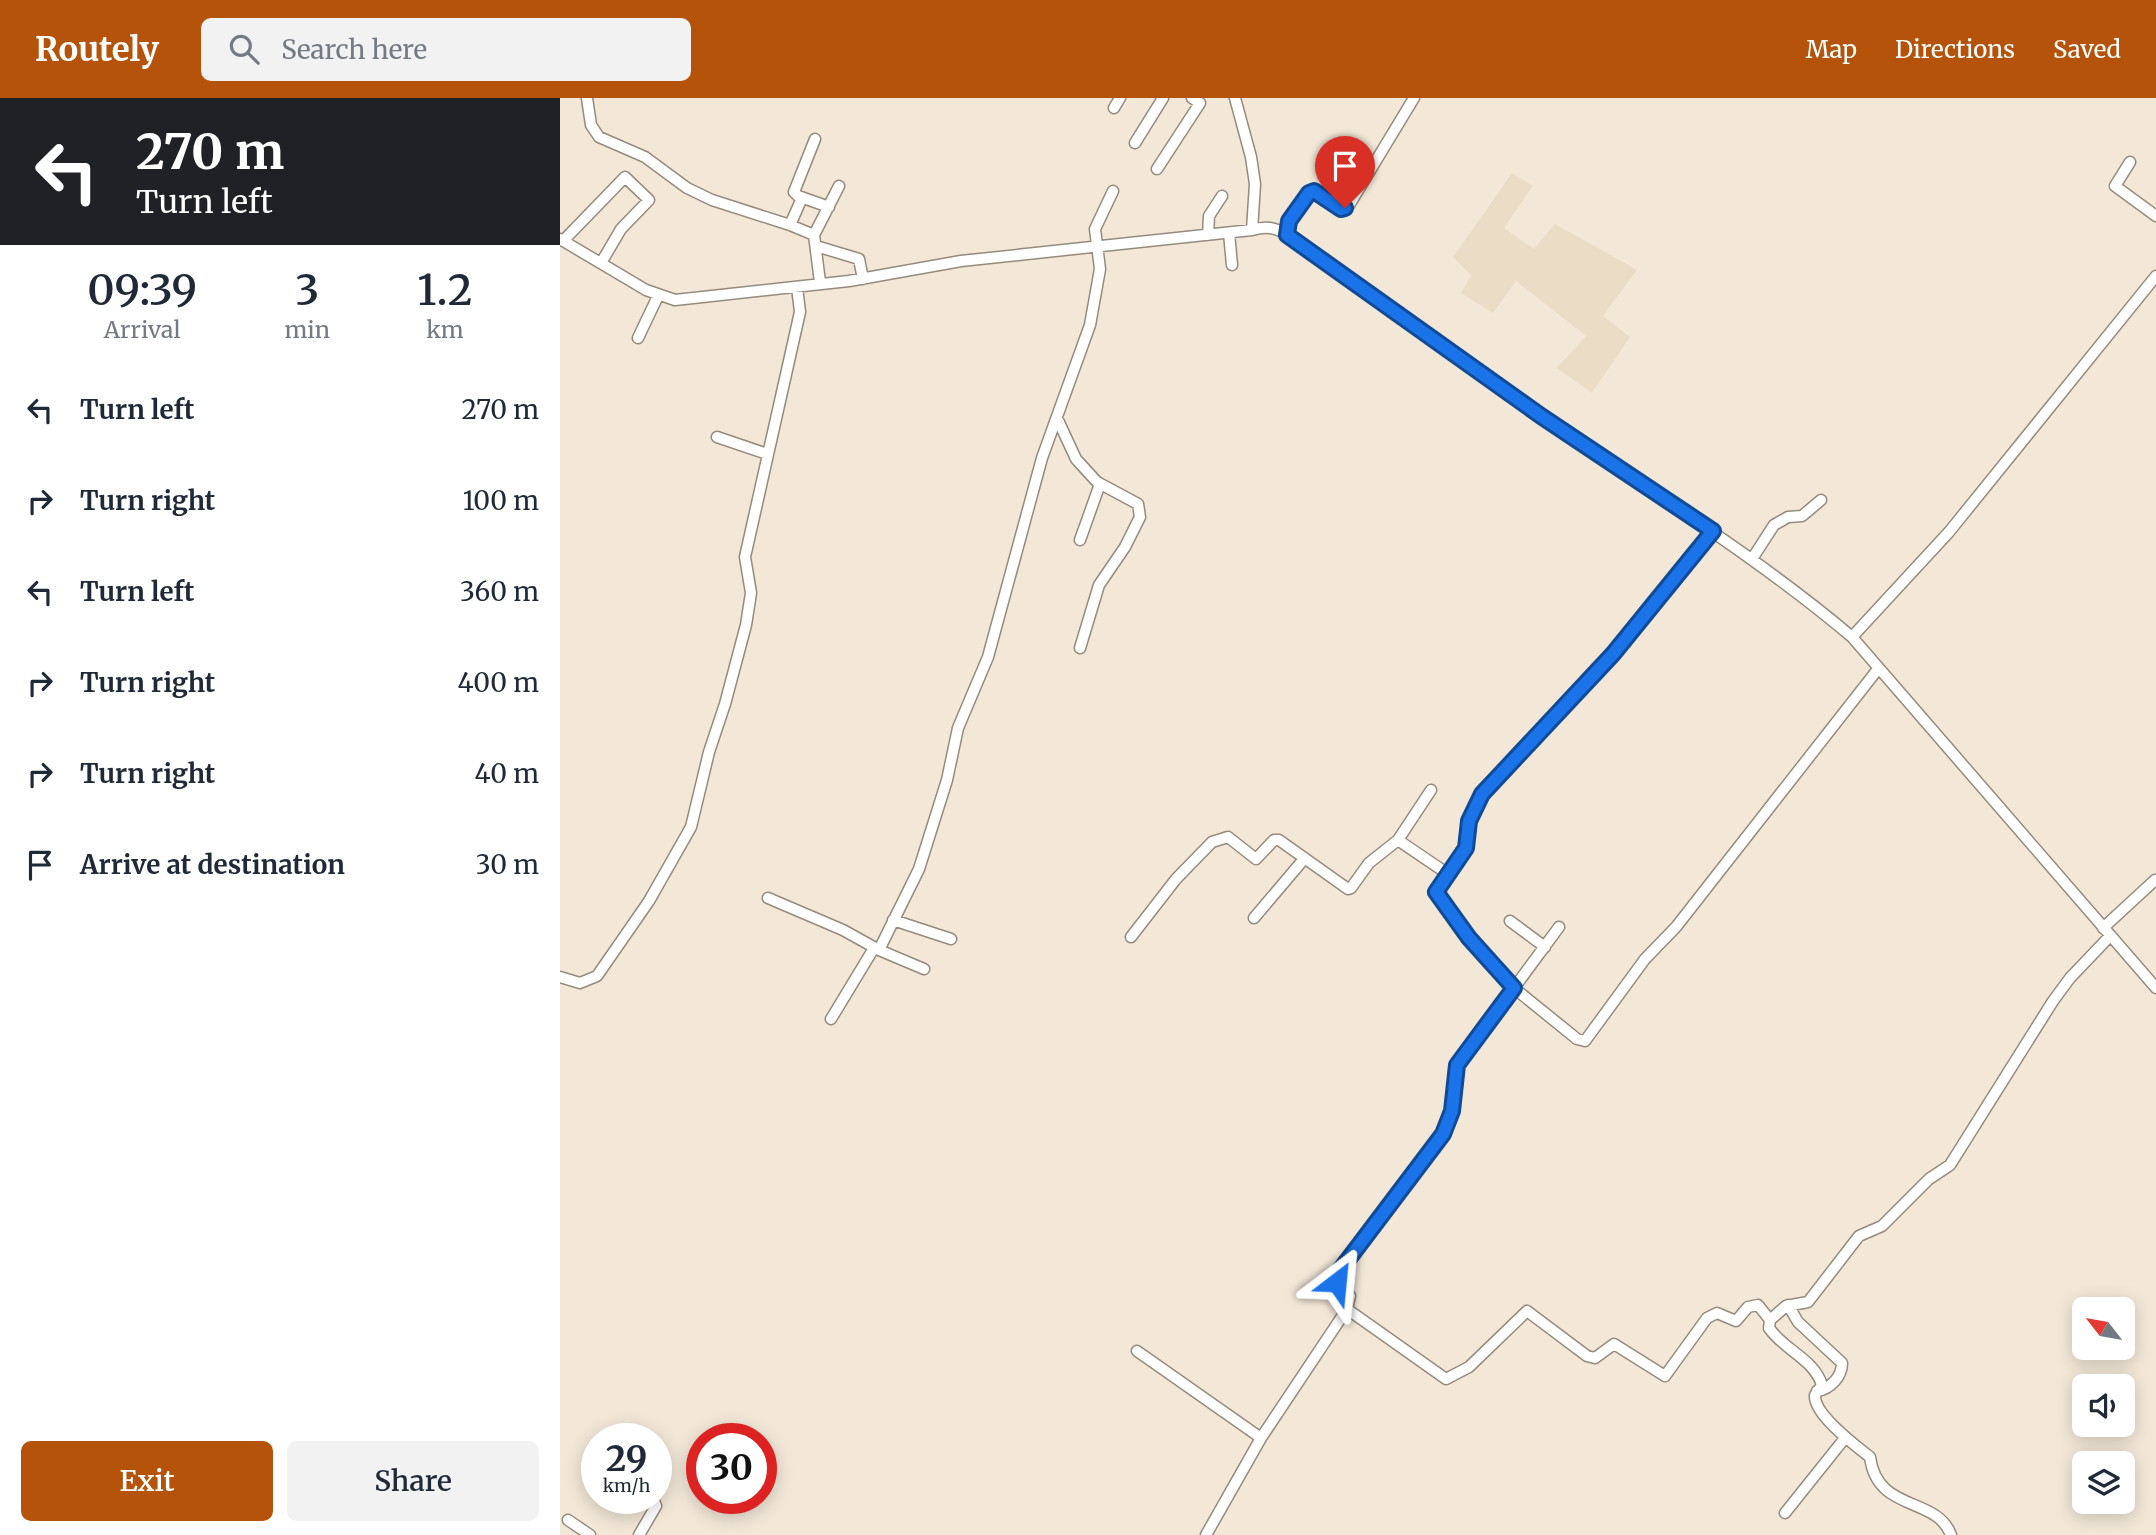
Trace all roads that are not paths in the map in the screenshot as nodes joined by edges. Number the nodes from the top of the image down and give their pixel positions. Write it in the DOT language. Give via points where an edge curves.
graph roads {
  1 [pos="587,98"];
  2 [pos="1120,98"];
  3 [pos="1164,98"];
  4 [pos="1192,98"];
  5 [pos="1235,98"];
  6 [pos="1414,98"];
  7 [pos="1114,108"];
  8 [pos="815,139"];
  9 [pos="1135,143"];
  10 [pos="2130,162"];
  11 [pos="1157,169"];
  12 [pos="839,186"];
  13 [pos="1113,191"];
  14 [pos="1222,196"];
  15 [pos="802,198"];
  16 [pos="829,207"];
  17 [pos="2156,216"];
  18 [pos="790,225"];
  19 [pos="1252,230"];
  20 [pos="1229,233"];
  21 [pos="1208,235"];
  22 [pos="1287,235"];
  23 [pos="562,240"];
  24 [pos="815,241"];
  25 [pos="1095,246"];
  26 [pos="601,263"];
  27 [pos="1232,265"];
  28 [pos="2156,276"];
  29 [pos="863,279"];
  30 [pos="820,282"];
  31 [pos="797,287"];
  32 [pos="658,296"];
  33 [pos="638,338"];
  34 [pos="1057,418"];
  35 [pos="717,437"];
  36 [pos="767,454"];
  37 [pos="1100,484"];
  38 [pos="1821,500"];
  39 [pos="1713,531"];
  40 [pos="1080,540"];
  41 [pos="1752,559"];
  42 [pos="1852,637"];
  43 [pos="1080,648"];
  44 [pos="1878,669"];
  45 [pos="1432,790"];
  46 [pos="1398,840"];
  47 [pos="1304,859"];
  48 [pos="1448,874"];
  49 [pos="2155,880"];
  50 [pos="768,898"];
  51 [pos="1254,918"];
  52 [pos="894,920"];
  53 [pos="1510,921"];
  54 [pos="1559,927"];
  55 [pos="2107,932"];
  56 [pos="1131,937"];
  57 [pos="951,939"];
  58 [pos="1545,947"];
  59 [pos="877,949"];
  60 [pos="924,969"];
  61 [pos="560,977"];
  62 [pos="2155,986"];
  63 [pos="1514,988"];
  64 [pos="831,1018"];
  65 [pos="1788,1305"];
  66 [pos="1347,1308"];
  67 [pos="1770,1320"];
  68 [pos="1137,1351"];
  69 [pos="1817,1391"];
  70 [pos="1261,1438"];
  71 [pos="1845,1438"];
  72 [pos="1785,1513"];
  73 [pos="651,1514"];
  74 [pos="568,1520"];
  75 [pos="590,1535"];
  76 [pos="639,1535"];
  77 [pos="1206,1535"];
  78 [pos="1951,1535"];
  1 -- 18 [label="street" via="591,125 599,137 645,157 712,200"];
  2 -- 7 [label="street"];
  3 -- 9 [label="street"];
  4 -- 11 [label="street" via="1200,103"];
  5 -- 19 [label="street" via="1255,184"];
  6 -- 22 [label="street" via="1348,207 1341,209 1317,193 1309,193 1289,221"];
  8 -- 15 [label="street" via="795,189"];
  10 -- 17 [label="street" via="2115,186"];
  12 -- 16 [label="street"];
  13 -- 25 [label="street" via="1095,229"];
  14 -- 21 [label="street" via="1209,216"];
  15 -- 16 [label="street"];
  15 -- 18 [label="street"];
  16 -- 24 [label="street"];
  18 -- 24 [label="street"];
  19 -- 20 [label="street"];
  19 -- 22 [label="street" via="1276,228"];
  20 -- 21 [label="street"];
  20 -- 27 [label="street"];
  21 -- 25 [label="street"];
  22 -- 39 [label="street" via="1541,416"];
  23 -- 26 [label="street"];
  23 -- 26 [label="street" via="625,177 649,200 621,229"];
  24 -- 29 [label="street" via="859,259"];
  24 -- 30 [label="street"];
  25 -- 29 [label="street" via="961,261"];
  25 -- 34 [label="street" via="1100,269 1096,301"];
  26 -- 32 [label="street"];
  28 -- 42 [label="street" via="1949,533"];
  29 -- 30 [label="street"];
  30 -- 31 [label="street"];
  31 -- 32 [label="street" via="706,298"];
  31 -- 36 [label="street" via="800,312"];
  32 -- 33 [label="street"];
  34 -- 37 [label="street" via="1076,459"];
  34 -- 52 [label="street" via="988,657 958,728 919,869"];
  35 -- 36 [label="street"];
  36 -- 61 [label="street" via="745,557 751,593 746,625 691,827 649,901 597,976 580,983"];
  37 -- 40 [label="street"];
  37 -- 43 [label="street" via="1138,503 1141,509 1125,547 1099,585"];
  38 -- 41 [label="street" via="1802,516 1788,517 1774,526"];
  39 -- 41 [label="street"];
  39 -- 48 [label="street" via="1613,654 1482,794 1469,821 1466,848"];
  41 -- 42 [label="street"];
  42 -- 44 [label="street"];
  44 -- 55 [label="street"];
  44 -- 63 [label="street" via="1676,928 1644,959 1585,1041"];
  45 -- 46 [label="street"];
  46 -- 47 [label="street" via="1369,863 1351,888 1344,888"];
  46 -- 48 [label="street"];
  47 -- 51 [label="street"];
  47 -- 56 [label="street" via="1279,840 1256,859 1230,837 1212,842"];
  48 -- 63 [label="street" via="1436,892 1439,899"];
  49 -- 55 [label="street"];
  50 -- 59 [label="street"];
  52 -- 57 [label="street"];
  52 -- 59 [label="street"];
  53 -- 58 [label="street"];
  54 -- 58 [label="street"];
  55 -- 62 [label="street"];
  55 -- 65 [label="street" via="2053,1000 1950,1165 1928,1179 1882,1226 1859,1236 1808,1302"];
  58 -- 63 [label="street"];
  59 -- 60 [label="street"];
  59 -- 64 [label="street"];
  63 -- 66 [label="street" via="1457,1065 1452,1111 1443,1134 1336,1277 1350,1296"];
  65 -- 67 [label="street"];
  65 -- 69 [label="street" via="1798,1322 1842,1363 1834,1382"];
  66 -- 67 [label="street" via="1446,1379 1469,1367 1527,1311 1587,1356 1595,1357 1614,1344 1662,1376 1713,1314 1736,1321 1748,1307 1758,1305"];
  66 -- 70 [label="street"];
  67 -- 69 [label="street" via="1769,1328 1778,1341 1812,1366 1822,1385"];
  68 -- 70 [label="street"];
  69 -- 71 [label="street" via="1816,1404"];
  70 -- 77 [label="street"];
  71 -- 72 [label="street"];
  71 -- 78 [label="street" via="1870,1457 1873,1474 1882,1487 1935,1517"];
  73 -- 76 [label="street"];
  74 -- 75 [label="street"];
}
